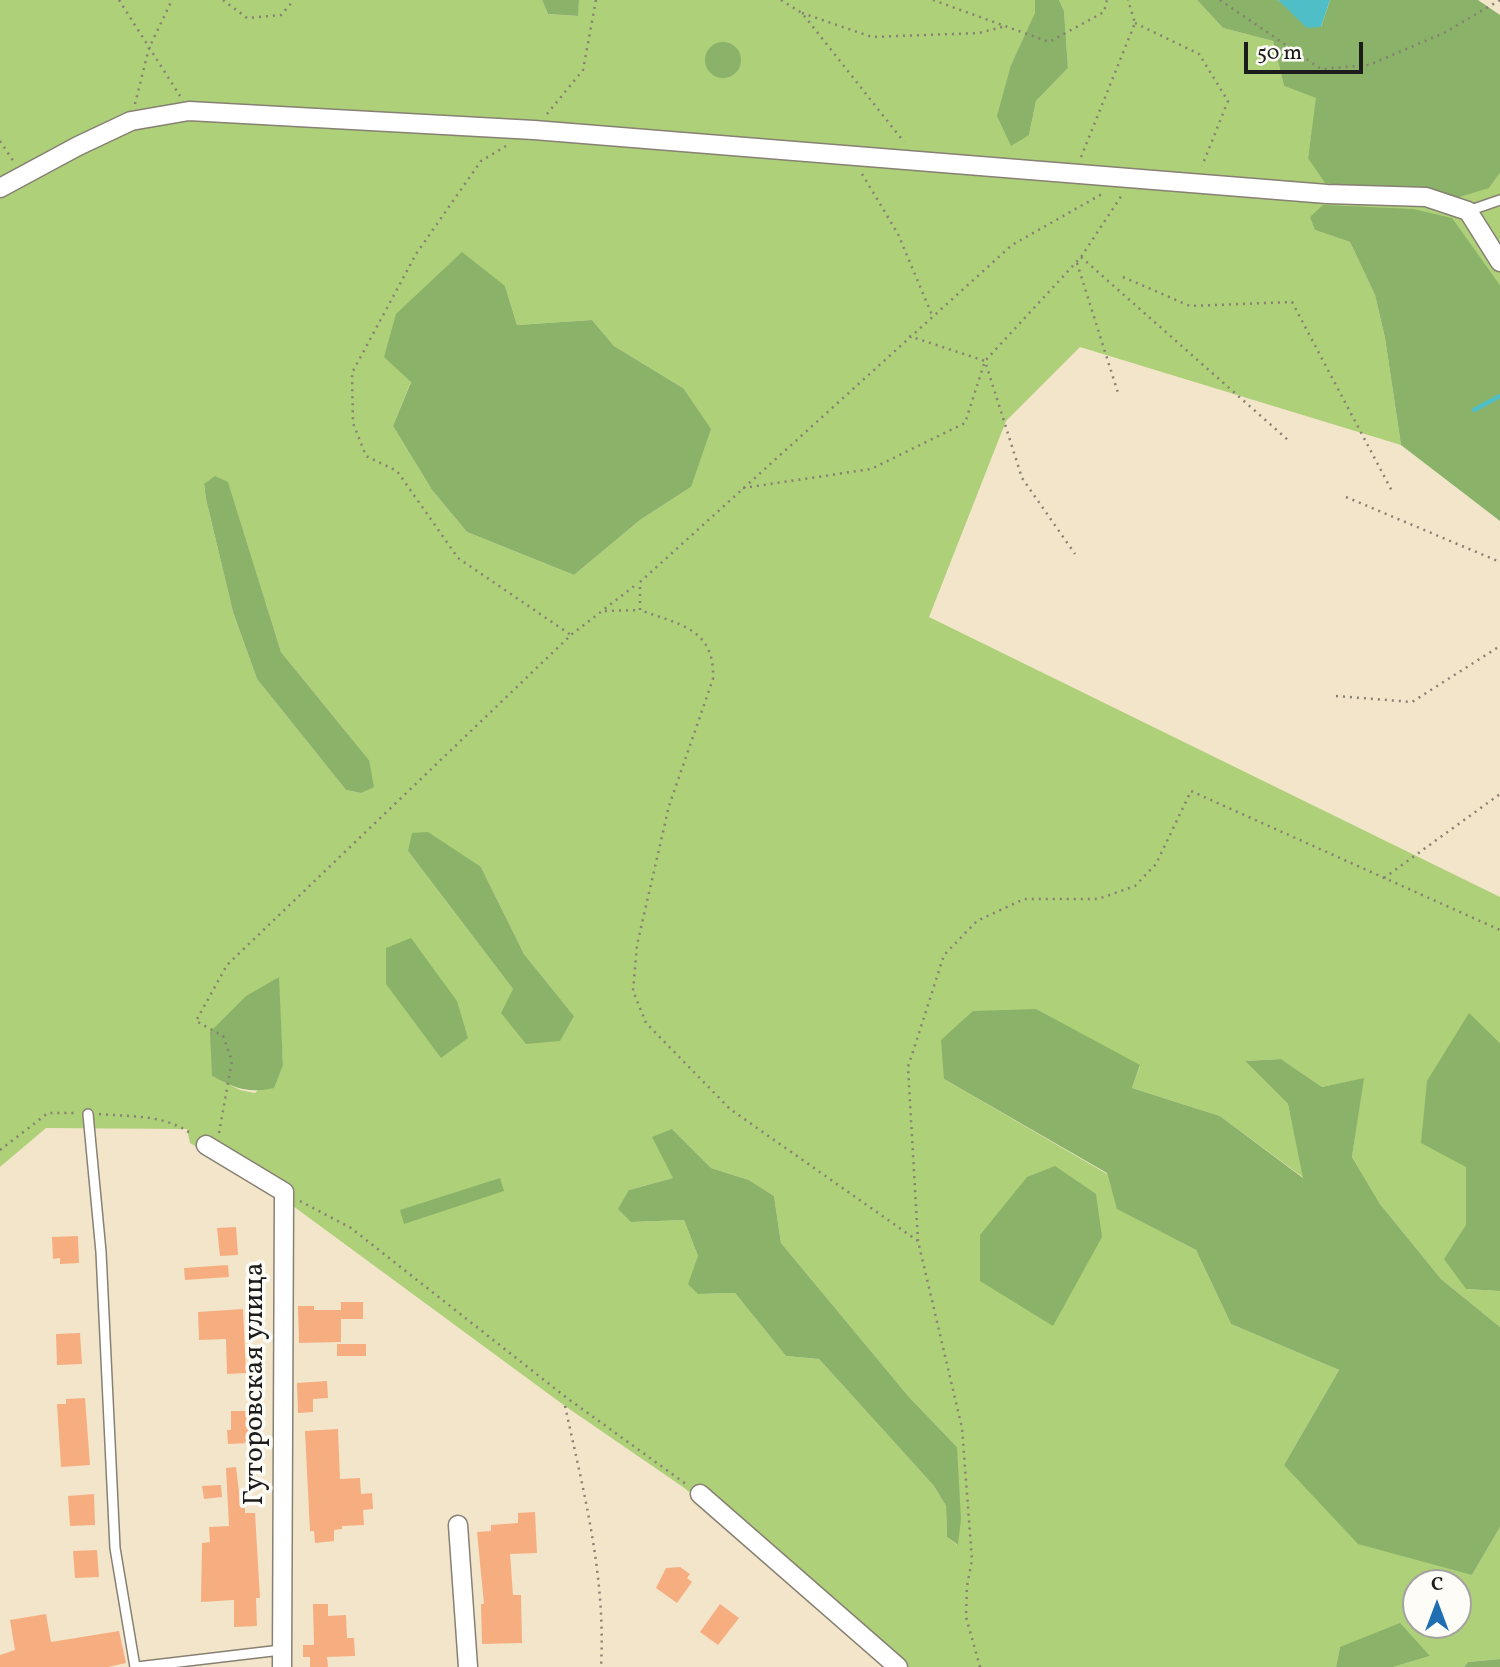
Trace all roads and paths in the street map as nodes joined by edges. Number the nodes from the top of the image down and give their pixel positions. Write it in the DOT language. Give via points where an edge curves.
graph roads {
  1 [pos="119,0"];
  2 [pos="172,0"];
  3 [pos="223,0"];
  4 [pos="294,0"];
  5 [pos="596,0"];
  6 [pos="781,0"];
  7 [pos="933,0"];
  8 [pos="1107,0"];
  9 [pos="1128,0"];
  10 [pos="1220,0"];
  11 [pos="1500,0"];
  12 [pos="802,13"];
  13 [pos="1135,23"];
  14 [pos="1006,26"];
  15 [pos="149,48"];
  16 [pos="189,111"];
  17 [pos="131,121"];
  18 [pos="534,130"];
  19 [pos="0,141"];
  20 [pos="851,156"];
  21 [pos="920,162"];
  22 [pos="1075,173"];
  23 [pos="23,175"];
  24 [pos="1133,178"];
  25 [pos="1195,183"];
  26 [pos="0,188"];
  27 [pos="1500,200"];
  28 [pos="1468,211"];
  29 [pos="1081,257"];
  30 [pos="1077,261"];
  31 [pos="1500,262"];
  32 [pos="1123,277"];
  33 [pos="932,315"];
  34 [pos="909,336"];
  35 [pos="985,361"];
  36 [pos="1118,393"];
  37 [pos="1288,440"];
  38 [pos="743,488"];
  39 [pos="1392,491"];
  40 [pos="1346,497"];
  41 [pos="1074,554"];
  42 [pos="1500,562"];
  43 [pos="640,582"];
  44 [pos="640,610"];
  45 [pos="602,611"];
  46 [pos="571,635"];
  47 [pos="1500,646"];
  48 [pos="1336,696"];
  49 [pos="1500,794"];
  50 [pos="1384,878"];
  51 [pos="1500,930"];
  52 [pos="88,1114"];
  53 [pos="206,1145"];
  54 [pos="284,1192"];
  55 [pos="918,1241"];
  56 [pos="565,1406"];
  57 [pos="700,1494"];
  58 [pos="458,1525"];
  59 [pos="281,1658"];
  60 [pos="136,1667"];
  61 [pos="468,1667"];
  62 [pos="601,1667"];
  63 [pos="898,1667"];
  64 [pos="979,1667"];
  1 -- 15 [label="path"];
  2 -- 15 [label="path"];
  3 -- 4 [label="path" via="247,18 281,15"];
  5 -- 18 [label="path" via="583,70"];
  6 -- 12 [label="path"];
  7 -- 14 [label="path"];
  8 -- 14 [label="path" via="1104,12 1049,42"];
  9 -- 13 [label="path"];
  10 -- 11 [label="path" via="1321,69 1369,65 1444,33"];
  12 -- 14 [label="path" via="872,37 979,33"];
  12 -- 21 [label="path"];
  13 -- 22 [label="path"];
  13 -- 25 [label="path" via="1199,54 1228,101"];
  15 -- 16 [label="path"];
  15 -- 17 [label="path"];
  16 -- 17 [label="street"];
  16 -- 18 [label="street"];
  17 -- 23 [label="street"];
  18 -- 20 [label="street"];
  18 -- 46 [label="path" via="481,161 416,254 352,373 354,423 366,456 397,471 458,558"];
  19 -- 23 [label="path"];
  20 -- 21 [label="street"];
  20 -- 33 [label="path" via="898,234"];
  21 -- 22 [label="street"];
  22 -- 24 [label="street"];
  23 -- 26 [label="street"];
  24 -- 25 [label="street"];
  24 -- 29 [label="path"];
  24 -- 33 [label="path" via="1012,245"];
  25 -- 28 [label="street" via="1426,197"];
  27 -- 28 [label="lane"];
  28 -- 31 [label="street"];
  29 -- 30 [label="path"];
  29 -- 37 [label="path"];
  30 -- 35 [label="path"];
  30 -- 36 [label="path"];
  32 -- 39 [label="path" via="1190,306 1292,302"];
  33 -- 34 [label="path"];
  34 -- 35 [label="path"];
  34 -- 38 [label="path"];
  35 -- 38 [label="path" via="965,423 871,468"];
  35 -- 41 [label="path" via="1022,478"];
  38 -- 43 [label="path"];
  40 -- 42 [label="path"];
  43 -- 44 [label="path"];
  43 -- 45 [label="path"];
  44 -- 45 [label="path"];
  44 -- 55 [label="path" via="691,629 707,642 713,661 713,679 669,806 636,945 633,990 646,1023 730,1109"];
  45 -- 46 [label="path"];
  46 -- 53 [label="path" via="227,965 196,1021 223,1036 232,1061 218,1134"];
  47 -- 48 [label="path" via="1412,702"];
  49 -- 50 [label="path"];
  50 -- 51 [label="path"];
  50 -- 55 [label="path" via="1191,790 1156,864 1135,886 1098,899 1024,900 977,920 944,955 908,1067"];
  52 -- 60 [label="lane" via="102,1265 115,1548"];
  53 -- 54 [label="street"];
  54 -- 57 [label="path" via="351,1228 567,1398"];
  54 -- 59 [label="street, Гуторовская улица"];
  55 -- 64 [label="path" via="961,1428 972,1560 966,1617"];
  56 -- 62 [label="path" via="595,1544 603,1620"];
  57 -- 63 [label="street"];
  58 -- 61 [label="street"];
  59 -- 60 [label="lane"];
}
